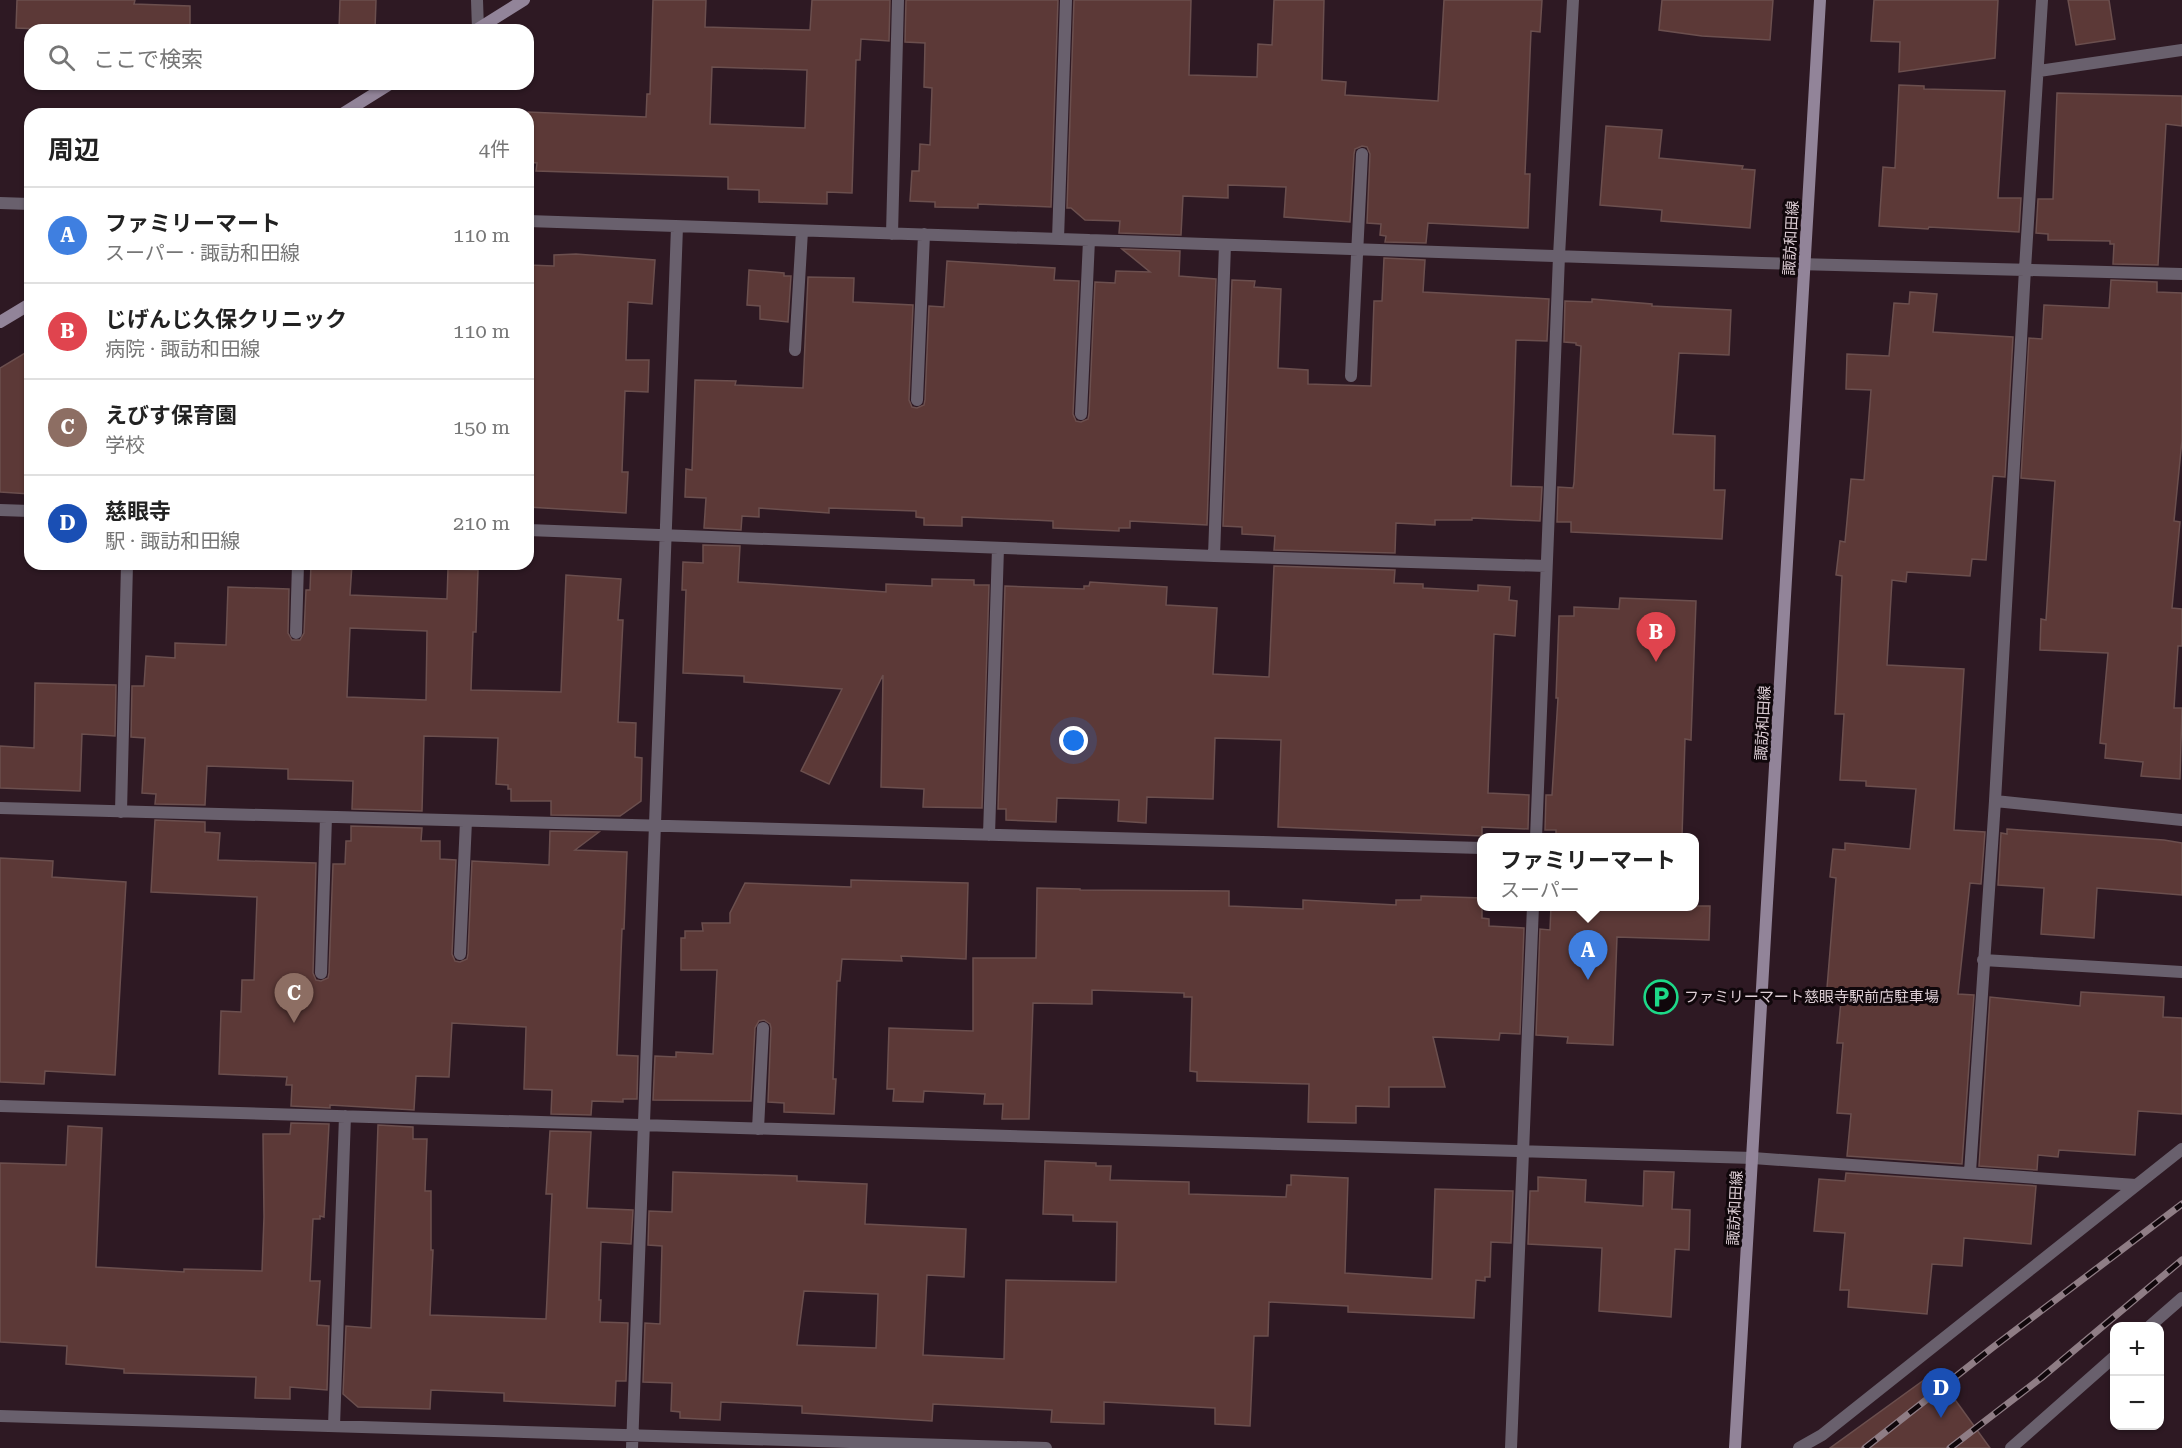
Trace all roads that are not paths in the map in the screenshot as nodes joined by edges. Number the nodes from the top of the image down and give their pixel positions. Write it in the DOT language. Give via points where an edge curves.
graph roads {
  1 [pos="477,0"];
  2 [pos="524,0"];
  3 [pos="898,0"];
  4 [pos="1066,0"];
  5 [pos="1573,0"];
  6 [pos="1820,0"];
  7 [pos="2042,0"];
  8 [pos="477,24"];
  9 [pos="485,24"];
  10 [pos="2182,50"];
  11 [pos="2039,71"];
  12 [pos="380,90"];
  13 [pos="352,108"];
  14 [pos="1362,154"];
  15 [pos="0,203"];
  16 [pos="24,204"];
  17 [pos="534,221"];
  18 [pos="677,227"];
  19 [pos="802,231"];
  20 [pos="892,234"];
  21 [pos="924,234"];
  22 [pos="1058,239"];
  23 [pos="1089,240"];
  24 [pos="1226,245"];
  25 [pos="1357,249"];
  26 [pos="1559,256"];
  27 [pos="1804,264"];
  28 [pos="2025,269"];
  29 [pos="2182,274"];
  30 [pos="24,308"];
  31 [pos="0,322"];
  32 [pos="795,350"];
  33 [pos="1351,376"];
  34 [pos="917,400"];
  35 [pos="1081,414"];
  36 [pos="0,510"];
  37 [pos="24,511"];
  38 [pos="534,530"];
  39 [pos="666,535"];
  40 [pos="998,548"];
  41 [pos="1214,556"];
  42 [pos="1546,566"];
  43 [pos="127,570"];
  44 [pos="298,570"];
  45 [pos="296,633"];
  46 [pos="1995,801"];
  47 [pos="0,808"];
  48 [pos="121,812"];
  49 [pos="326,817"];
  50 [pos="2182,820"];
  51 [pos="466,821"];
  52 [pos="655,826"];
  53 [pos="1536,833"];
  54 [pos="989,835"];
  55 [pos="1477,849"];
  56 [pos="1533,911"];
  57 [pos="460,954"];
  58 [pos="1983,960"];
  59 [pos="2182,972"];
  60 [pos="321,973"];
  61 [pos="763,1028"];
  62 [pos="0,1106"];
  63 [pos="345,1116"];
  64 [pos="644,1125"];
  65 [pos="758,1129"];
  66 [pos="2182,1149"];
  67 [pos="1524,1151"];
  68 [pos="1753,1158"];
  69 [pos="1970,1172"];
  70 [pos="2136,1185"];
  71 [pos="2182,1298"];
  72 [pos="2155,1322"];
  73 [pos="2110,1361"];
  74 [pos="0,1416"];
  75 [pos="334,1426"];
  76 [pos="632,1442"];
  77 [pos="1046,1448"];
  78 [pos="1511,1448"];
  79 [pos="1735,1448"];
  80 [pos="1799,1448"];
  81 [pos="2011,1448"];
  1 -- 8 [label="street"];
  2 -- 9 [label="street"];
  3 -- 20 [label="street"];
  4 -- 22 [label="street"];
  5 -- 26 [label="street"];
  6 -- 27 [label="street, 諏訪和田線"];
  7 -- 11 [label="street"];
  10 -- 11 [label="street"];
  11 -- 28 [label="street"];
  12 -- 13 [label="street"];
  14 -- 25 [label="street"];
  15 -- 16 [label="street"];
  17 -- 18 [label="street"];
  18 -- 19 [label="street"];
  18 -- 39 [label="street"];
  19 -- 20 [label="street"];
  19 -- 32 [label="street"];
  20 -- 21 [label="street"];
  21 -- 22 [label="street"];
  21 -- 34 [label="street"];
  22 -- 23 [label="street"];
  23 -- 24 [label="street"];
  23 -- 35 [label="street"];
  24 -- 25 [label="street"];
  24 -- 41 [label="street"];
  25 -- 26 [label="street"];
  25 -- 33 [label="street"];
  26 -- 27 [label="street"];
  26 -- 42 [label="street"];
  27 -- 28 [label="street"];
  27 -- 68 [label="street, 諏訪和田線"];
  28 -- 29 [label="street"];
  28 -- 46 [label="street"];
  30 -- 31 [label="street"];
  36 -- 37 [label="street"];
  38 -- 39 [label="street"];
  39 -- 40 [label="street"];
  39 -- 52 [label="street"];
  40 -- 41 [label="street"];
  40 -- 54 [label="street"];
  41 -- 42 [label="street"];
  42 -- 53 [label="street"];
  43 -- 48 [label="street"];
  44 -- 45 [label="street"];
  46 -- 50 [label="street"];
  46 -- 58 [label="street"];
  47 -- 48 [label="street"];
  48 -- 49 [label="street"];
  49 -- 51 [label="street"];
  49 -- 60 [label="street"];
  51 -- 52 [label="street"];
  51 -- 57 [label="street"];
  52 -- 54 [label="street"];
  52 -- 64 [label="street"];
  54 -- 55 [label="street"];
  56 -- 67 [label="street"];
  58 -- 59 [label="street"];
  58 -- 69 [label="street"];
  61 -- 65 [label="street"];
  62 -- 63 [label="street"];
  63 -- 64 [label="street"];
  63 -- 75 [label="street"];
  64 -- 65 [label="street"];
  64 -- 76 [label="street"];
  65 -- 67 [label="street"];
  66 -- 70 [label="street"];
  67 -- 68 [label="street"];
  67 -- 78 [label="street"];
  68 -- 69 [label="street"];
  68 -- 79 [label="street, 諏訪和田線"];
  69 -- 70 [label="street"];
  70 -- 80 [label="street" via="1822,1435"];
  71 -- 72 [label="street"];
  73 -- 81 [label="street"];
  74 -- 75 [label="street"];
  75 -- 76 [label="street"];
  76 -- 77 [label="street"];
}
